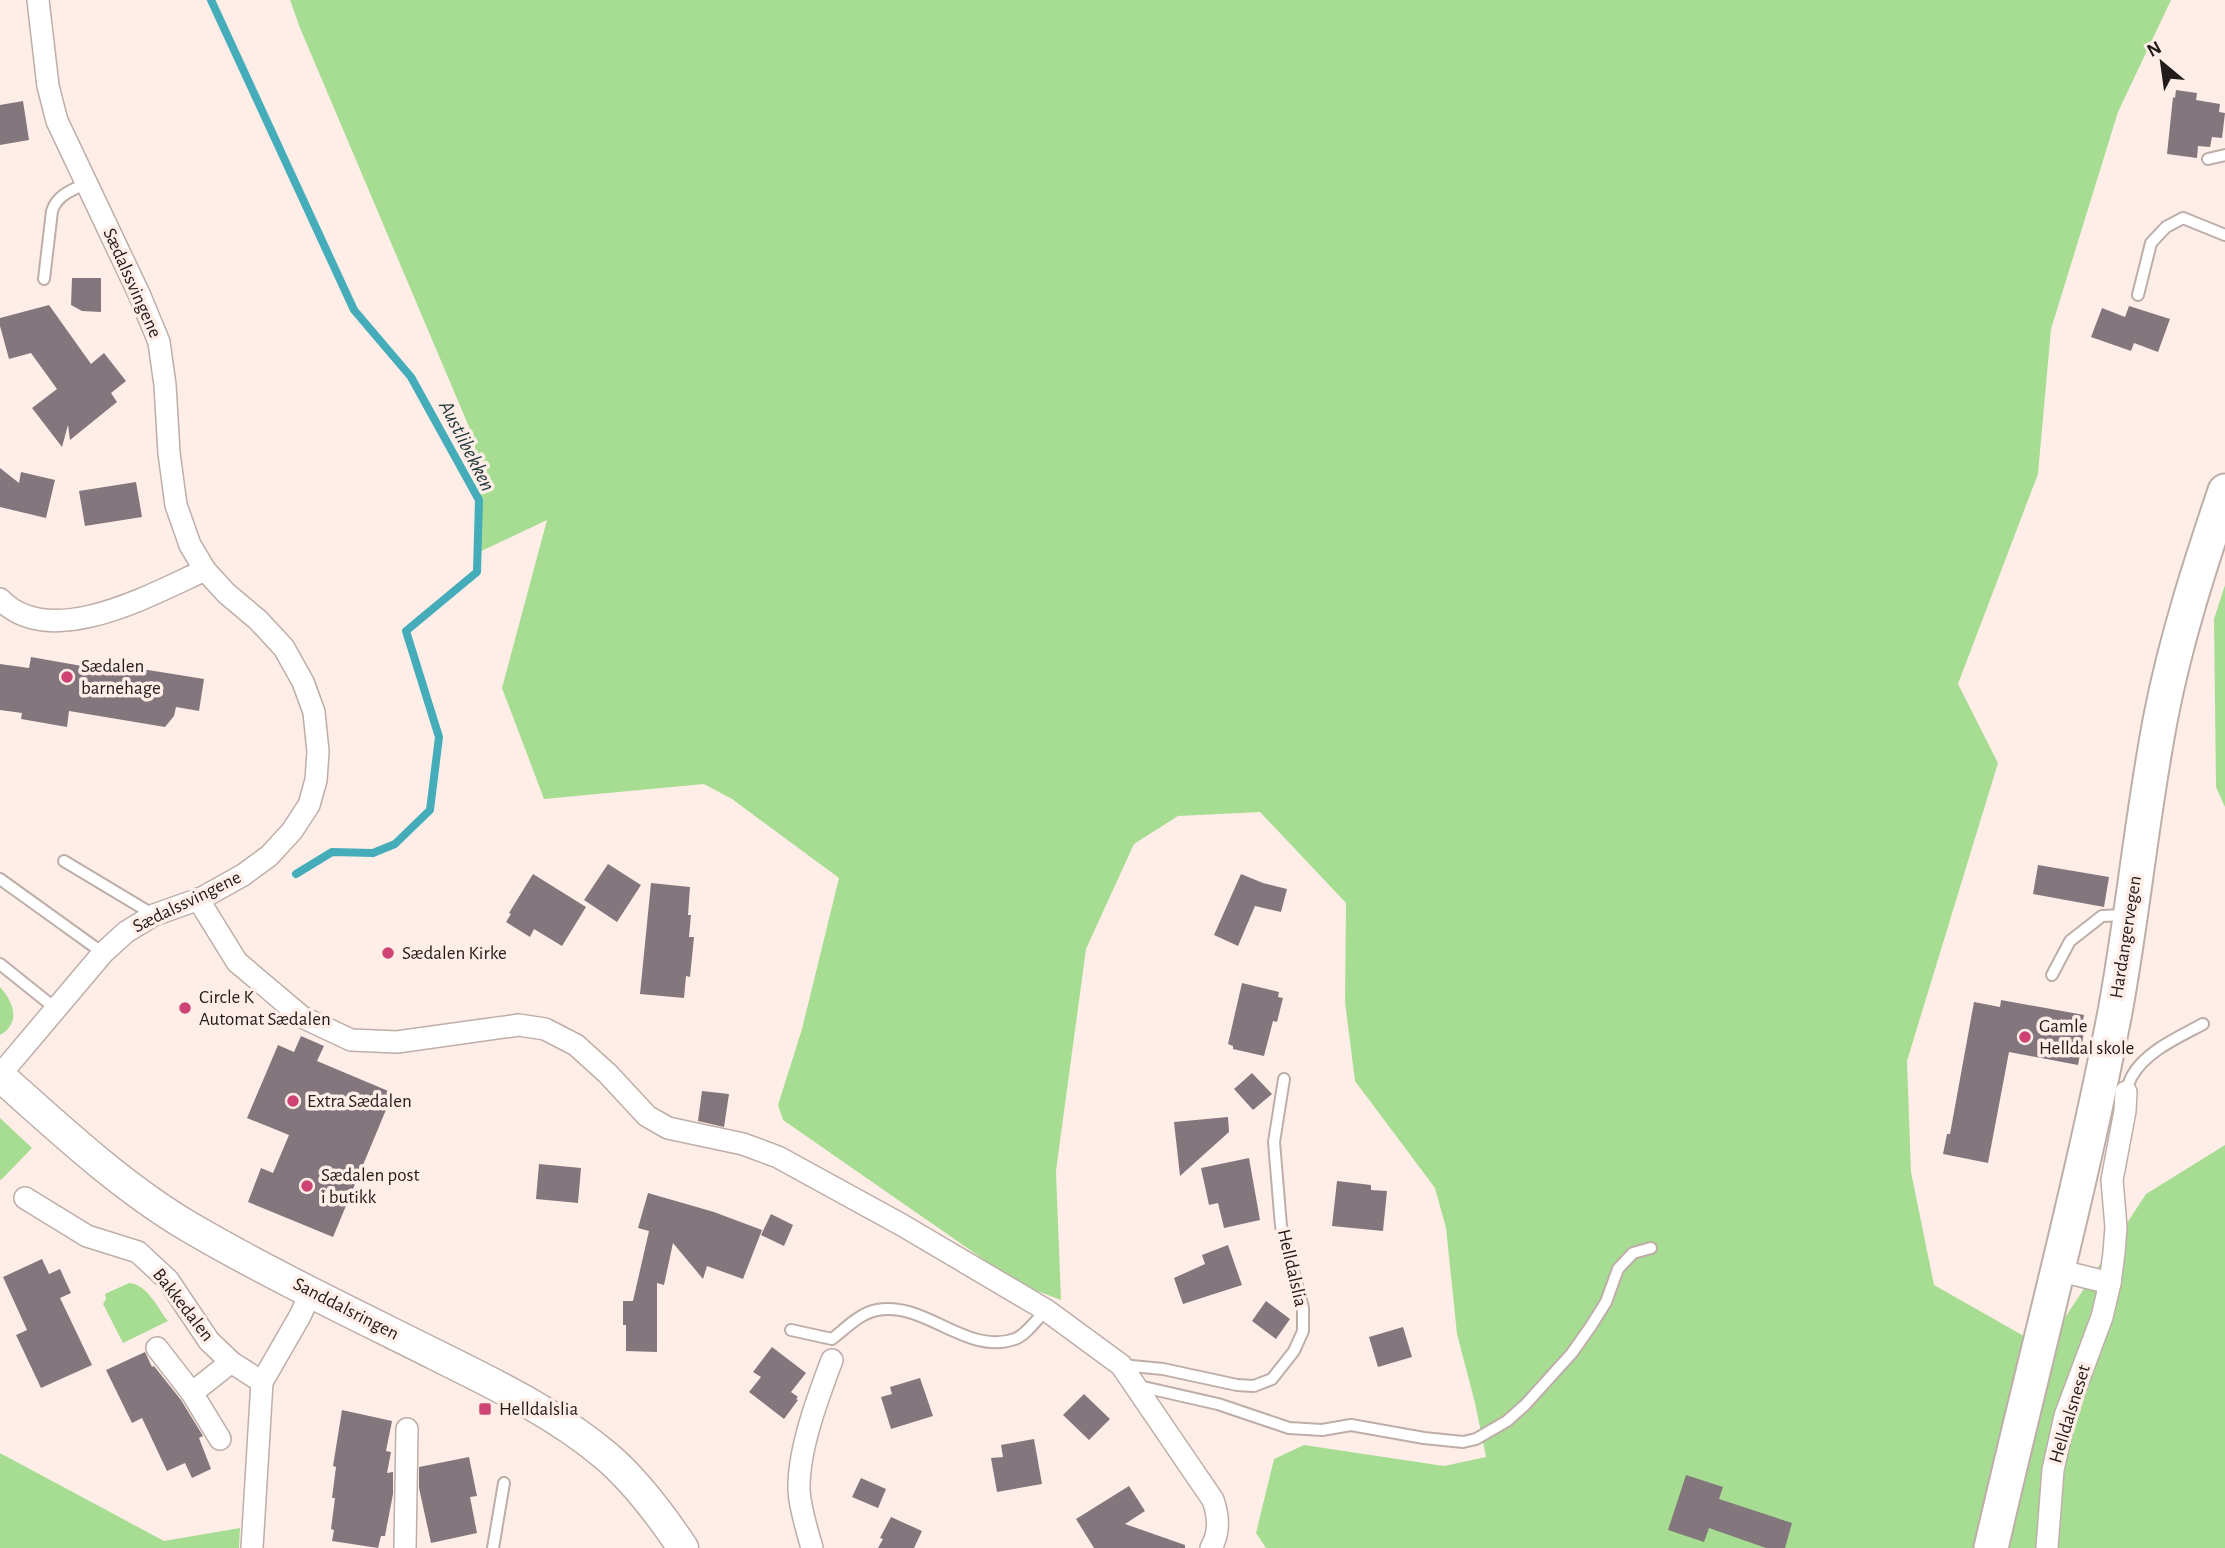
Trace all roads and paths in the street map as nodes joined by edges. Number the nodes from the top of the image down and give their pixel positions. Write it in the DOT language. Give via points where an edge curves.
graph roads {
  1 [pos="38,0"];
  2 [pos="2225,155"];
  3 [pos="2208,159"];
  4 [pos="86,183"];
  5 [pos="2225,235"];
  6 [pos="44,279"];
  7 [pos="2138,295"];
  8 [pos="2225,491"];
  9 [pos="205,570"];
  10 [pos="0,599"];
  11 [pos="64,861"];
  12 [pos="0,878"];
  13 [pos="198,899"];
  14 [pos="2131,914"];
  15 [pos="155,915"];
  16 [pos="103,953"];
  17 [pos="0,964"];
  18 [pos="2052,975"];
  19 [pos="55,1008"];
  20 [pos="2203,1024"];
  21 [pos="0,1075"];
  22 [pos="1284,1079"];
  23 [pos="2126,1092"];
  24 [pos="25,1198"];
  25 [pos="1651,1248"];
  26 [pos="2057,1270"];
  27 [pos="2109,1283"];
  28 [pos="311,1292"];
  29 [pos="1046,1310"];
  30 [pos="791,1330"];
  31 [pos="157,1348"];
  32 [pos="832,1360"];
  33 [pos="231,1362"];
  34 [pos="1121,1365"];
  35 [pos="262,1382"];
  36 [pos="1137,1386"];
  37 [pos="192,1393"];
  38 [pos="407,1429"];
  39 [pos="220,1439"];
  40 [pos="504,1483"];
  41 [pos="252,1548"];
  42 [pos="405,1548"];
  43 [pos="493,1548"];
  44 [pos="683,1548"];
  45 [pos="813,1548"];
  46 [pos="1211,1548"];
  47 [pos="1991,1548"];
  48 [pos="2047,1548"];
  1 -- 4 [label="street, Sædalssvingene" via="57,121"];
  2 -- 3 [label="lane"];
  4 -- 6 [label="lane" via="55,202"];
  4 -- 9 [label="street, Sædalssvingene" via="159,342 176,505 190,545"];
  5 -- 7 [label="lane" via="2183,218 2166,227 2151,243"];
  8 -- 14 [label="main road, Hardangervegen" via="2180,631 2166,692"];
  9 -- 10 [label="street" via="95,616 65,621 10,610"];
  9 -- 13 [label="street, Sædalssvingene" via="284,648 314,712 318,752 309,805 292,831 243,876"];
  11 -- 15 [label="lane"];
  12 -- 16 [label="lane"];
  13 -- 15 [label="street, Sædalssvingene"];
  13 -- 29 [label="street" via="237,962 302,1017 351,1040 397,1042 519,1025 544,1029 576,1045 657,1123 778,1157"];
  14 -- 18 [label="lane" via="2102,916 2070,941"];
  14 -- 26 [label="main road, Hardangervegen" via="2101,1083"];
  15 -- 16 [label="street, Sædalssvingene"];
  16 -- 19 [label="street, Sædalssvingene"];
  17 -- 19 [label="lane"];
  19 -- 21 [label="street, Sædalssvingene"];
  20 -- 23 [label="lane" via="2145,1060"];
  21 -- 28 [label="main road, Sanddalsringen" via="137,1192 198,1232"];
  22 -- 34 [label="lane, Helldalslia" via="1273,1142 1281,1226 1303,1308 1303,1331 1294,1351 1272,1379 1254,1386"];
  23 -- 27 [label="street, Helldalsneset" via="2112,1181 2116,1227"];
  24 -- 33 [label="street, Bakkedalen" via="87,1236 138,1252 168,1280 209,1341"];
  25 -- 36 [label="lane" via="1633,1253 1618,1269 1591,1326 1525,1405 1476,1439 1424,1438 1351,1425 1322,1430 1289,1428 1219,1404"];
  26 -- 27 [label="street"];
  26 -- 47 [label="main road, Hardangervegen"];
  27 -- 48 [label="street, Helldalsneset" via="2102,1317 2065,1416 2053,1470"];
  28 -- 35 [label="street"];
  28 -- 44 [label="main road, Sanddalsringen" via="473,1374 580,1436 639,1489"];
  29 -- 30 [label="lane" via="1017,1338 990,1343 909,1311 876,1310 832,1339"];
  29 -- 34 [label="street"];
  31 -- 37 [label="street"];
  32 -- 45 [label="street" via="799,1471 799,1494"];
  33 -- 35 [label="street, Bakkedalen"];
  33 -- 37 [label="street"];
  34 -- 36 [label="street"];
  35 -- 41 [label="street"];
  36 -- 46 [label="street" via="1213,1500 1219,1525"];
  37 -- 39 [label="street"];
  38 -- 42 [label="street"];
  40 -- 43 [label="lane"];
}
